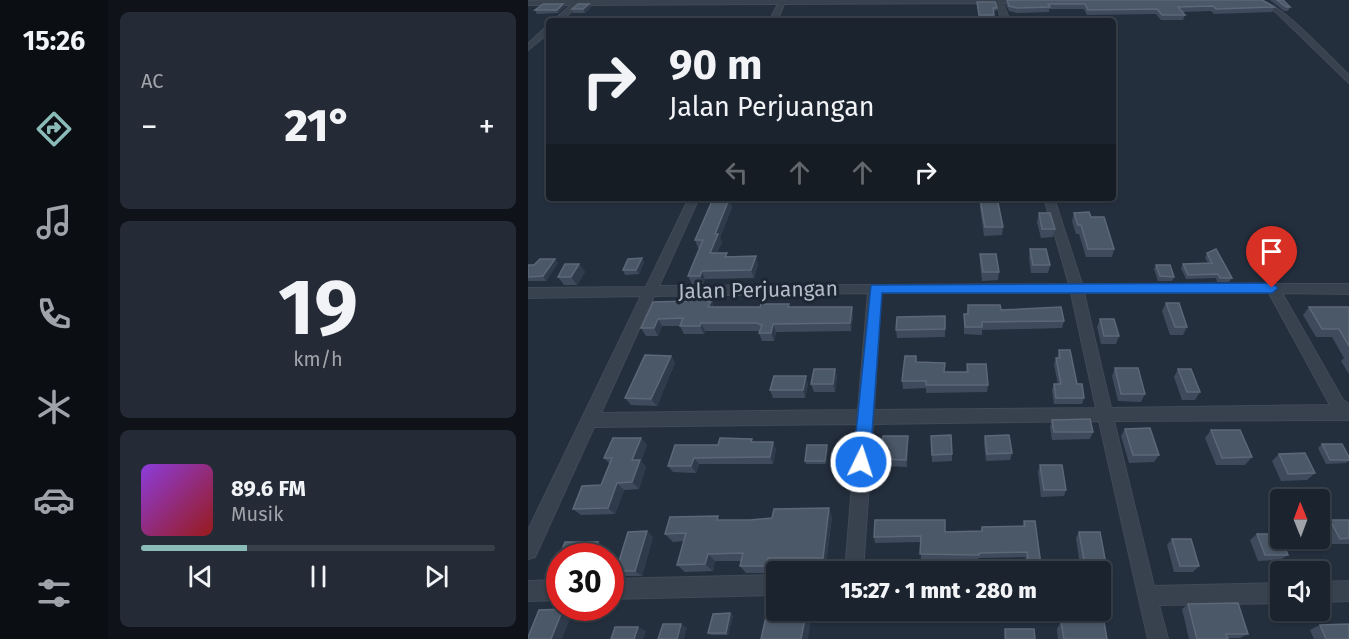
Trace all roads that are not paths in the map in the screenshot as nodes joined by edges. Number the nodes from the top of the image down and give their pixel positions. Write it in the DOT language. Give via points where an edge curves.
graph roads {
  1 [pos="1250,0"];
  2 [pos="1262,0"];
  3 [pos="999,1"];
  4 [pos="1031,1"];
  5 [pos="578,2"];
  6 [pos="782,2"];
  7 [pos="528,3"];
  8 [pos="560,18"];
  9 [pos="774,18"];
  10 [pos="1005,18"];
  11 [pos="546,32"];
  12 [pos="528,48"];
  13 [pos="1349,81"];
  14 [pos="693,201"];
  15 [pos="1050,201"];
  16 [pos="876,288"];
  17 [pos="1272,288"];
  18 [pos="1077,289"];
  19 [pos="1349,289"];
  20 [pos="650,291"];
  21 [pos="528,293"];
  22 [pos="1348,412"];
  23 [pos="1104,414"];
  24 [pos="864,418"];
  25 [pos="589,420"];
  26 [pos="528,550"];
  27 [pos="855,561"];
  28 [pos="766,585"];
  29 [pos="624,589"];
  30 [pos="546,590"];
  31 [pos="528,591"];
  32 [pos="1330,591"];
  33 [pos="1349,591"];
  34 [pos="1270,592"];
  35 [pos="1147,596"];
  36 [pos="1158,639"];
  1 -- 2 [label="street"];
  2 -- 13 [label="street"];
  3 -- 4 [label="street"];
  3 -- 6 [label="street"];
  3 -- 10 [label="street"];
  5 -- 6 [label="street"];
  5 -- 7 [label="street"];
  5 -- 8 [label="street"];
  6 -- 9 [label="street"];
  11 -- 12 [label="street"];
  14 -- 20 [label="street"];
  15 -- 18 [label="street"];
  16 -- 18 [label="street, Jalan Perjuangan"];
  16 -- 20 [label="street, Jalan Perjuangan"];
  16 -- 24 [label="street"];
  17 -- 18 [label="street, Jalan Perjuangan"];
  17 -- 19 [label="street, Jalan Perjuangan"];
  17 -- 22 [label="street" via="1338,405"];
  18 -- 23 [label="street"];
  20 -- 21 [label="street, Jalan Perjuangan"];
  20 -- 25 [label="street"];
  22 -- 23 [label="street"];
  23 -- 24 [label="street"];
  23 -- 35 [label="street"];
  24 -- 25 [label="street"];
  24 -- 27 [label="street"];
  25 -- 26 [label="street"];
  28 -- 29 [label="street"];
  30 -- 31 [label="street"];
  32 -- 33 [label="street"];
  34 -- 35 [label="street"];
  35 -- 36 [label="street"];
}
